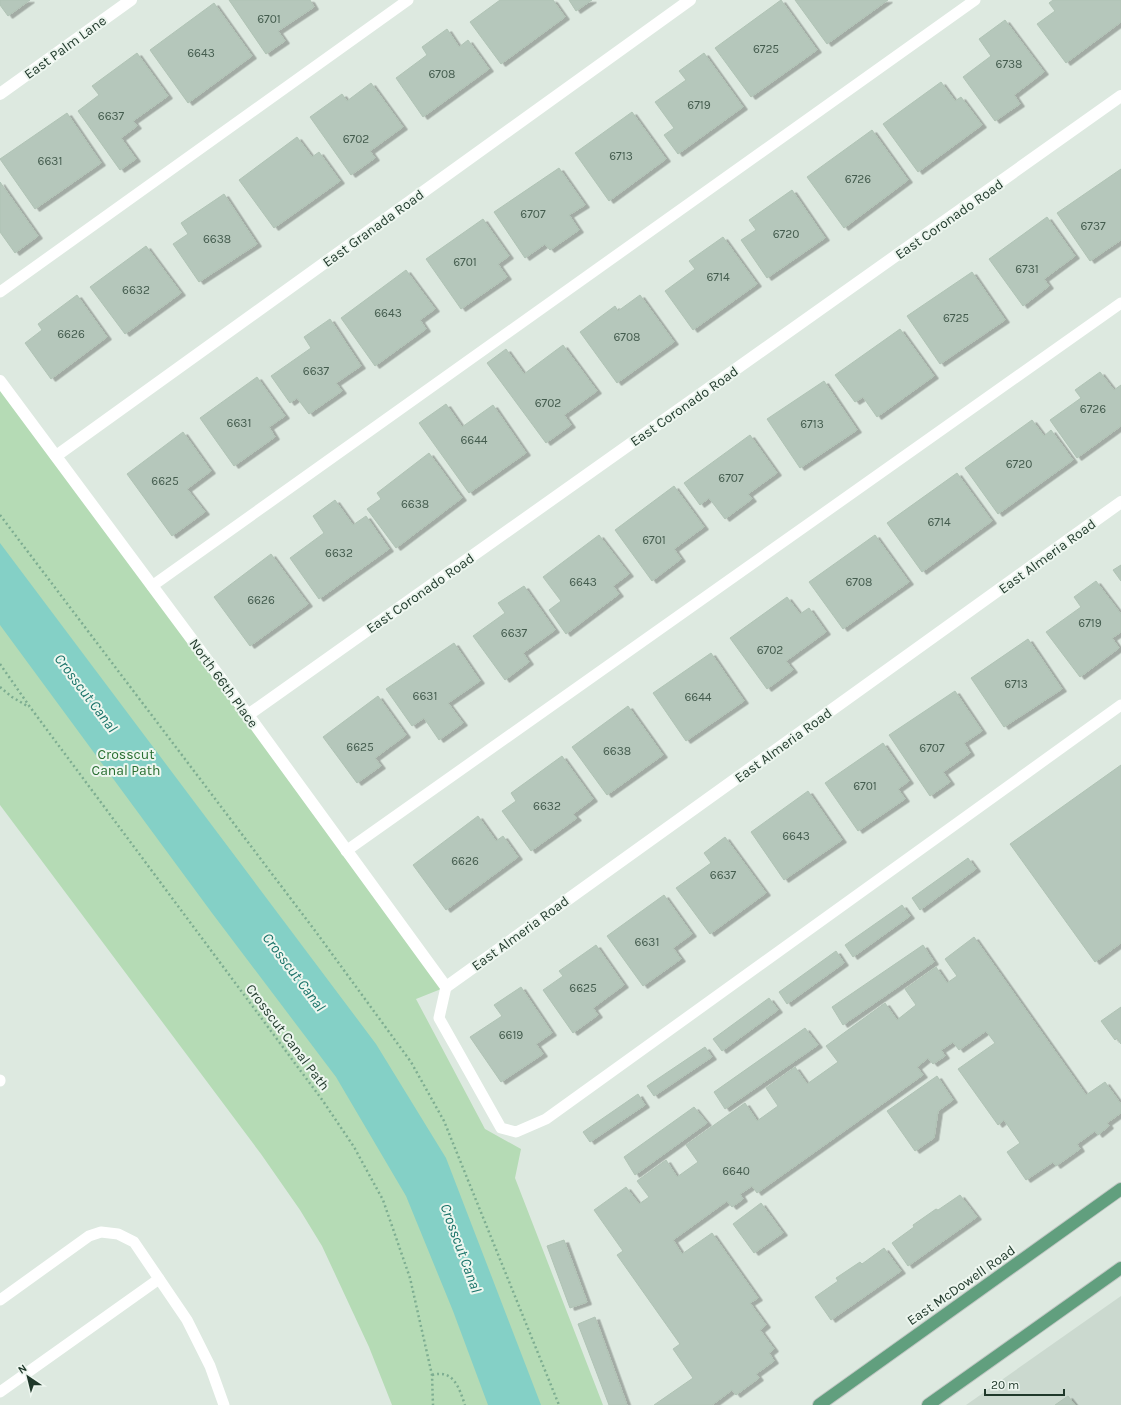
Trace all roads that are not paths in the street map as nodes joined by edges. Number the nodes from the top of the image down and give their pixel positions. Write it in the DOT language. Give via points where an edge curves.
graph roads {
  1 [pos="131,0"];
  2 [pos="408,0"];
  3 [pos="690,0"];
  4 [pos="975,0"];
  5 [pos="0,94"];
  6 [pos="1121,96"];
  7 [pos="0,292"];
  8 [pos="1121,303"];
  9 [pos="0,381"];
  10 [pos="56,456"];
  11 [pos="1121,502"];
  12 [pos="152,586"];
  13 [pos="1121,704"];
  14 [pos="248,715"];
  15 [pos="346,851"];
  16 [pos="446,987"];
  17 [pos="1121,1189"];
  18 [pos="1121,1268"];
  19 [pos="159,1279"];
  20 [pos="0,1300"];
  21 [pos="0,1392"];
  22 [pos="224,1405"];
  23 [pos="819,1405"];
  24 [pos="928,1405"];
  1 -- 5 [label="street, East Palm Lane"];
  2 -- 7 [label="lane"];
  3 -- 10 [label="street, East Granada Road"];
  4 -- 12 [label="lane"];
  6 -- 14 [label="street, East Coronado Road"];
  8 -- 15 [label="lane"];
  9 -- 10 [label="street, North 66th Place"];
  10 -- 12 [label="street, North 66th Place"];
  11 -- 16 [label="street, East Almeria Road"];
  12 -- 14 [label="street, North 66th Place"];
  13 -- 16 [label="lane" via="546,1119 516,1132 500,1128 440,1018"];
  14 -- 15 [label="street, North 66th Place"];
  15 -- 16 [label="street, North 66th Place"];
  17 -- 23 [label="main road, East McDowell Road"];
  18 -- 24 [label="main road"];
  19 -- 20 [label="lane" via="134,1242 118,1234 101,1232 89,1236"];
  19 -- 21 [label="lane"];
  19 -- 22 [label="lane" via="187,1320 210,1366"];
}
